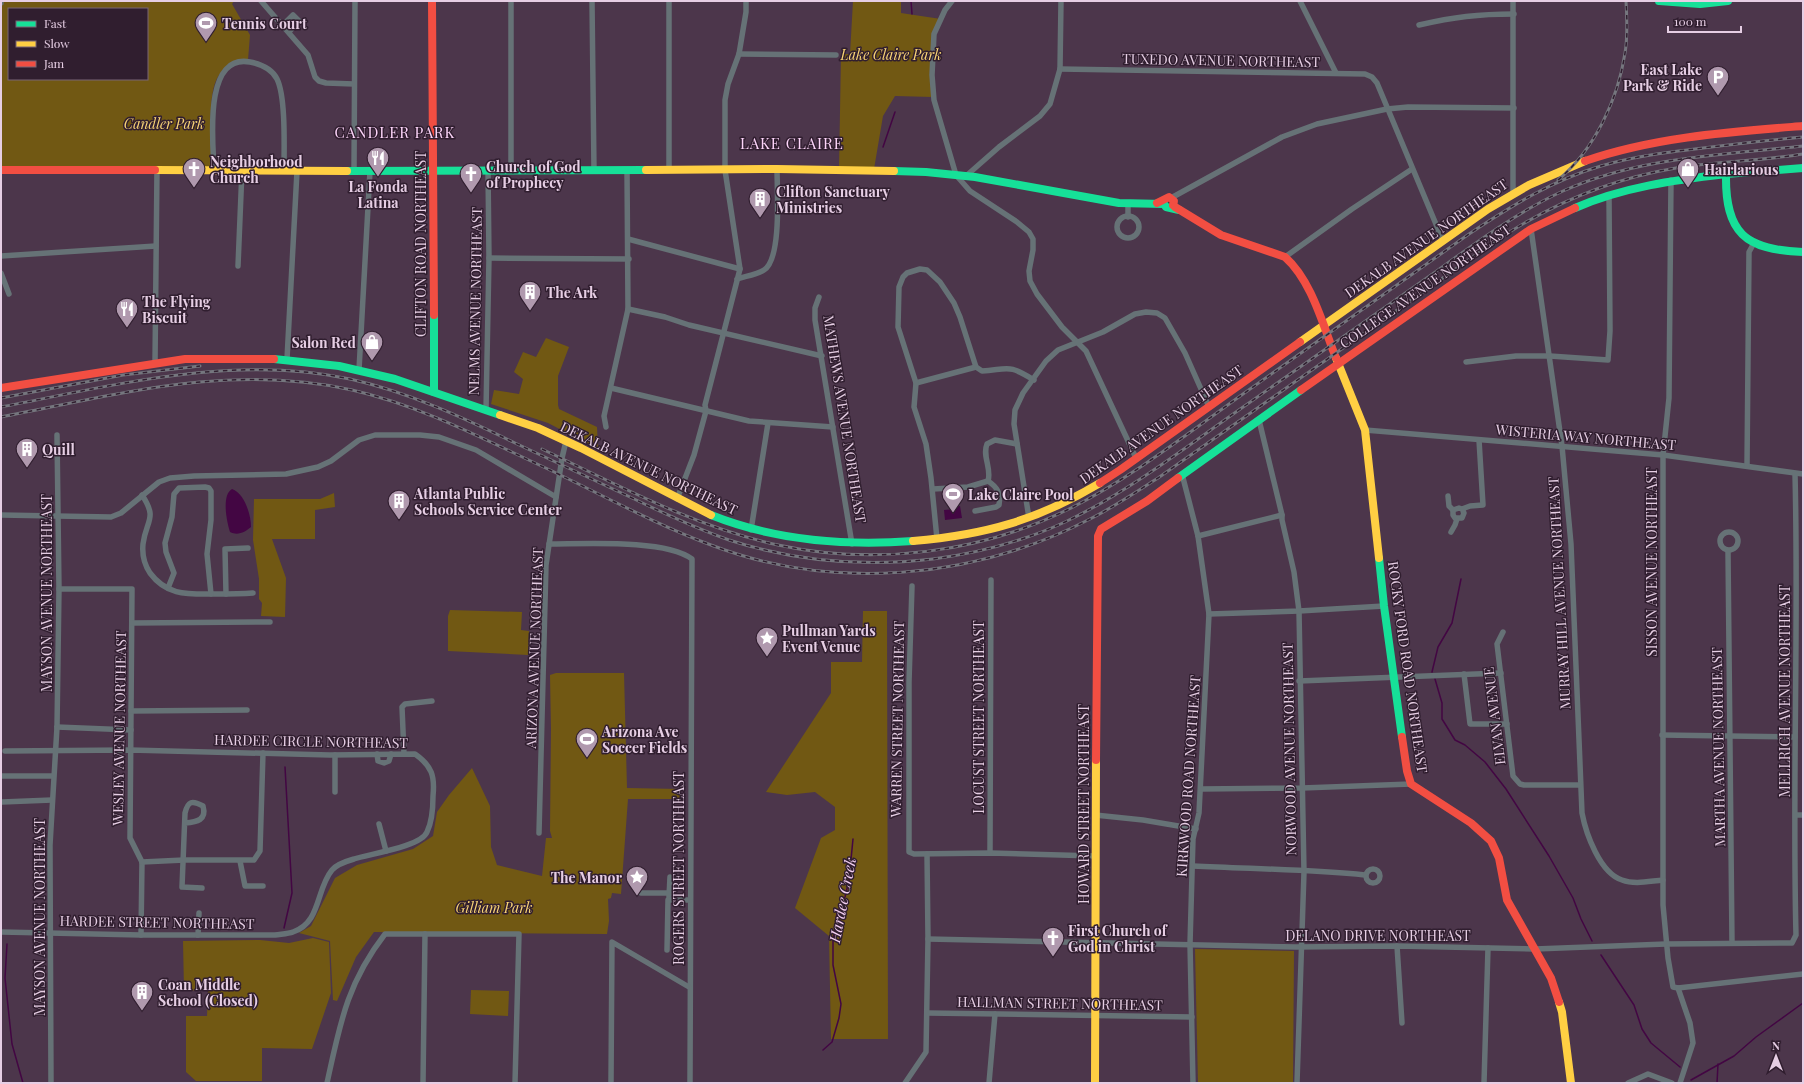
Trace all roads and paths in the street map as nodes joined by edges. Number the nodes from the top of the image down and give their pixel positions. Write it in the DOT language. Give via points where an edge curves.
graph roads {
  1 [pos="261,1"];
  2 [pos="355,1"];
  3 [pos="432,1"];
  4 [pos="511,1"];
  5 [pos="592,1"];
  6 [pos="669,1"];
  7 [pos="746,1"];
  8 [pos="952,1"];
  9 [pos="1061,1"];
  10 [pos="1300,1"];
  11 [pos="1513,1"];
  12 [pos="1659,1"];
  13 [pos="1728,1"];
  14 [pos="1514,14"];
  15 [pos="283,25"];
  16 [pos="1419,25"];
  17 [pos="288,32"];
  18 [pos="739,54"];
  19 [pos="836,54"];
  20 [pos="1060,69"];
  21 [pos="1336,73"];
  22 [pos="354,84"];
  23 [pos="1514,108"];
  24 [pos="1387,109"];
  25 [pos="1803,126"];
  26 [pos="1803,168"];
  27 [pos="157,169"];
  28 [pos="214,169"];
  29 [pos="488,169"];
  30 [pos="669,169"];
  31 [pos="777,169"];
  32 [pos="1412,169"];
  33 [pos="1,170"];
  34 [pos="242,170"];
  35 [pos="284,170"];
  36 [pos="354,170"];
  37 [pos="370,170"];
  38 [pos="433,170"];
  39 [pos="511,170"];
  40 [pos="627,170"];
  41 [pos="725,170"];
  42 [pos="297,171"];
  43 [pos="594,171"];
  44 [pos="1726,174"];
  45 [pos="956,175"];
  46 [pos="966,176"];
  47 [pos="1671,180"];
  48 [pos="1513,193"];
  49 [pos="1609,195"];
  50 [pos="1128,204"];
  51 [pos="1168,204"];
  52 [pos="1128,216"];
  53 [pos="1531,229"];
  54 [pos="628,239"];
  55 [pos="1443,241"];
  56 [pos="1754,243"];
  57 [pos="156,246"];
  58 [pos="1803,252"];
  59 [pos="1,256"];
  60 [pos="1285,257"];
  61 [pos="489,258"];
  62 [pos="629,259"];
  63 [pos="238,266"];
  64 [pos="740,269"];
  65 [pos="1,273"];
  66 [pos="737,279"];
  67 [pos="9,294"];
  68 [pos="819,297"];
  69 [pos="628,309"];
  70 [pos="1323,326"];
  71 [pos="724,332"];
  72 [pos="1078,342"];
  73 [pos="822,356"];
  74 [pos="1550,356"];
  75 [pos="287,359"];
  76 [pos="1466,362"];
  77 [pos="155,363"];
  78 [pos="1338,363"];
  79 [pos="976,367"];
  80 [pos="359,370"];
  81 [pos="1034,380"];
  82 [pos="916,383"];
  83 [pos="1,388"];
  84 [pos="611,388"];
  85 [pos="434,392"];
  86 [pos="1209,407"];
  87 [pos="486,410"];
  88 [pos="706,411"];
  89 [pos="1259,420"];
  90 [pos="768,423"];
  91 [pos="606,427"];
  92 [pos="833,427"];
  93 [pos="1365,430"];
  94 [pos="58,435"];
  95 [pos="1478,440"];
  96 [pos="566,441"];
  97 [pos="1017,444"];
  98 [pos="1562,446"];
  99 [pos="1663,455"];
  100 [pos="1136,458"];
  101 [pos="1747,466"];
  102 [pos="1182,474"];
  103 [pos="1795,474"];
  104 [pos="1803,474"];
  105 [pos="988,481"];
  106 [pos="932,489"];
  107 [pos="142,495"];
  108 [pos="1448,496"];
  109 [pos="556,497"];
  110 [pos="677,499"];
  111 [pos="1462,509"];
  112 [pos="1453,510"];
  113 [pos="975,511"];
  114 [pos="1282,514"];
  115 [pos="1,515"];
  116 [pos="58,516"];
  117 [pos="1029,518"];
  118 [pos="1457,519"];
  119 [pos="1104,526"];
  120 [pos="750,530"];
  121 [pos="1451,532"];
  122 [pos="1198,536"];
  123 [pos="937,539"];
  124 [pos="550,544"];
  125 [pos="852,544"];
  126 [pos="248,548"];
  127 [pos="1728,551"];
  128 [pos="991,580"];
  129 [pos="912,586"];
  130 [pos="59,588"];
  131 [pos="168,588"];
  132 [pos="254,593"];
  133 [pos="211,594"];
  134 [pos="226,594"];
  135 [pos="1384,606"];
  136 [pos="1299,611"];
  137 [pos="1209,614"];
  138 [pos="270,622"];
  139 [pos="132,623"];
  140 [pos="1503,632"];
  141 [pos="1501,673"];
  142 [pos="1464,674"];
  143 [pos="1394,677"];
  144 [pos="1299,681"];
  145 [pos="432,701"];
  146 [pos="247,710"];
  147 [pos="131,711"];
  148 [pos="1507,724"];
  149 [pos="57,727"];
  150 [pos="131,730"];
  151 [pos="1662,735"];
  152 [pos="1730,736"];
  153 [pos="1794,737"];
  154 [pos="130,750"];
  155 [pos="5,751"];
  156 [pos="56,751"];
  157 [pos="263,753"];
  158 [pos="404,754"];
  159 [pos="335,755"];
  160 [pos="1,776"];
  161 [pos="53,776"];
  162 [pos="1411,784"];
  163 [pos="1580,785"];
  164 [pos="1302,788"];
  165 [pos="1200,789"];
  166 [pos="335,792"];
  167 [pos="52,800"];
  168 [pos="2,802"];
  169 [pos="1095,814"];
  170 [pos="1796,815"];
  171 [pos="1803,815"];
  172 [pos="185,823"];
  173 [pos="379,824"];
  174 [pos="1196,829"];
  175 [pos="540,833"];
  176 [pos="386,851"];
  177 [pos="990,853"];
  178 [pos="927,854"];
  179 [pos="1096,856"];
  180 [pos="184,860"];
  181 [pos="240,861"];
  182 [pos="142,862"];
  183 [pos="1193,866"];
  184 [pos="1304,872"];
  185 [pos="1365,875"];
  186 [pos="670,877"];
  187 [pos="1663,880"];
  188 [pos="263,886"];
  189 [pos="202,888"];
  190 [pos="641,893"];
  191 [pos="669,897"];
  192 [pos="690,900"];
  193 [pos="1795,909"];
  194 [pos="199,913"];
  195 [pos="310,922"];
  196 [pos="1,932"];
  197 [pos="51,933"];
  198 [pos="425,934"];
  199 [pos="198,935"];
  200 [pos="141,936"];
  201 [pos="928,939"];
  202 [pos="1096,942"];
  203 [pos="1732,943"];
  204 [pos="1190,944"];
  205 [pos="1666,944"];
  206 [pos="1397,946"];
  207 [pos="1301,948"];
  208 [pos="1488,948"];
  209 [pos="1535,949"];
  210 [pos="667,950"];
  211 [pos="1803,974"];
  212 [pos="690,987"];
  213 [pos="1678,988"];
  214 [pos="927,1014"];
  215 [pos="995,1014"];
  216 [pos="1095,1016"];
  217 [pos="1192,1017"];
  218 [pos="1402,1023"];
  219 [pos="51,1083"];
  220 [pos="327,1083"];
  221 [pos="423,1083"];
  222 [pos="515,1083"];
  223 [pos="611,1083"];
  224 [pos="690,1083"];
  225 [pos="905,1083"];
  226 [pos="989,1083"];
  227 [pos="1095,1083"];
  228 [pos="1193,1083"];
  229 [pos="1297,1083"];
  230 [pos="1484,1083"];
  231 [pos="1571,1083"];
  232 [pos="1628,1083"];
  233 [pos="1672,1083"];
  234 [pos="1680,1083"];
  1 -- 15 [label="street"];
  2 -- 22 [label="street"];
  3 -- 38 [label="street, CLIFTON ROAD NORTHEAST"];
  4 -- 39 [label="street"];
  5 -- 43 [label="street"];
  6 -- 30 [label="street"];
  7 -- 18 [label="street"];
  8 -- 45 [label="street" via="934,34 932,75 934,100"];
  9 -- 20 [label="street"];
  10 -- 21 [label="street"];
  11 -- 14 [label="street"];
  12 -- 13 [label="street" via="1700,4"];
  14 -- 16 [label="street" via="1457,16"];
  14 -- 23 [label="street"];
  15 -- 17 [label="street"];
  15 -- 17 [label="street" via="294,15 299,21"];
  17 -- 22 [label="street" via="308,55 315,77 319,81"];
  18 -- 19 [label="street"];
  18 -- 41 [label="street" via="725,100"];
  20 -- 21 [label="street, TUXEDO AVENUE NORTHEAST"];
  20 -- 46 [label="street" via="1050,104 1040,116"];
  21 -- 24 [label="street, TUXEDO AVENUE NORTHEAST" via="1365,74 1372,77"];
  22 -- 36 [label="street"];
  23 -- 24 [label="street"];
  23 -- 48 [label="street"];
  24 -- 32 [label="street"];
  24 -- 51 [label="street" via="1318,124 1282,137"];
  25 -- 48 [label="street, DEKALB AVENUE NORTHEAST" via="1663,141 1614,152 1573,165"];
  26 -- 44 [label="street, COLLEGE AVENUE NORTHEAST"];
  27 -- 28 [label="street"];
  27 -- 33 [label="street"];
  27 -- 57 [label="street"];
  28 -- 34 [label="street"];
  28 -- 35 [label="street" via="215,89 220,76 228,68 237,62 246,61 265,67 273,73 282,93"];
  29 -- 38 [label="street"];
  29 -- 39 [label="street"];
  29 -- 61 [label="street, NELMS AVENUE NORTHEAST"];
  30 -- 40 [label="street"];
  30 -- 41 [label="street"];
  31 -- 41 [label="street"];
  31 -- 45 [label="street"];
  31 -- 66 [label="street" via="777,235 770,262 764,270"];
  32 -- 55 [label="street"];
  32 -- 60 [label="street" via="1352,208"];
  34 -- 35 [label="street"];
  34 -- 63 [label="street"];
  35 -- 42 [label="street"];
  36 -- 37 [label="street"];
  36 -- 42 [label="street"];
  37 -- 38 [label="street"];
  37 -- 80 [label="street"];
  38 -- 85 [label="street, CLIFTON ROAD NORTHEAST"];
  39 -- 43 [label="street"];
  40 -- 43 [label="street"];
  40 -- 54 [label="street"];
  41 -- 64 [label="street"];
  42 -- 75 [label="street"];
  44 -- 47 [label="street, COLLEGE AVENUE NORTHEAST"];
  44 -- 56 [label="street" via="1728,211 1736,226"];
  45 -- 46 [label="street"];
  45 -- 72 [label="street" via="970,191 1028,232 1033,239 1030,282 1062,327"];
  46 -- 50 [label="street"];
  47 -- 49 [label="street, COLLEGE AVENUE NORTHEAST"];
  47 -- 99 [label="street, SISSON AVENUE NORTHEAST" via="1670,398"];
  48 -- 55 [label="street, DEKALB AVENUE NORTHEAST"];
  49 -- 53 [label="street, COLLEGE AVENUE NORTHEAST" via="1568,210"];
  49 -- 74 [label="street" via="1608,360"];
  50 -- 51 [label="street"];
  50 -- 52 [label="street"];
  51 -- 60 [label="street" via="1221,235"];
  52 -- 52 [label="street" via="1137,219 1139,223 1136,236 1128,238 1120,236 1117,232 1118,223"];
  53 -- 74 [label="street, MURRAY HILL AVENUE NORTHEAST"];
  53 -- 78 [label="street, COLLEGE AVENUE NORTHEAST"];
  54 -- 62 [label="street"];
  54 -- 64 [label="street"];
  55 -- 70 [label="street, DEKALB AVENUE NORTHEAST"];
  56 -- 58 [label="street" via="1770,250"];
  56 -- 101 [label="street" via="1749,252"];
  57 -- 59 [label="street"];
  57 -- 77 [label="street"];
  60 -- 70 [label="street, ROCKY FORD ROAD NORTHEAST" via="1301,274"];
  61 -- 62 [label="street"];
  61 -- 87 [label="street, NELMS AVENUE NORTHEAST"];
  62 -- 69 [label="street"];
  64 -- 66 [label="street"];
  65 -- 67 [label="street"];
  66 -- 71 [label="street"];
  68 -- 73 [label="street, MATHEWS AVENUE NORTHEAST" via="815,320"];
  69 -- 71 [label="street"];
  69 -- 84 [label="street"];
  70 -- 78 [label="street, ROCKY FORD ROAD NORTHEAST"];
  70 -- 86 [label="street, DEKALB AVENUE NORTHEAST"];
  71 -- 73 [label="street"];
  71 -- 88 [label="street" via="705,405"];
  72 -- 81 [label="street" via="1058,350 1046,361"];
  72 -- 86 [label="street" via="1103,332 1135,314 1157,313 1165,318 1185,353"];
  72 -- 100 [label="street" via="1090,359"];
  73 -- 92 [label="street, MATHEWS AVENUE NORTHEAST"];
  74 -- 76 [label="street" via="1516,356"];
  74 -- 98 [label="street, MURRAY HILL AVENUE NORTHEAST"];
  75 -- 77 [label="street, DEKALB AVENUE NORTHEAST" via="229,357"];
  75 -- 80 [label="street, DEKALB AVENUE NORTHEAST"];
  77 -- 83 [label="street, DEKALB AVENUE NORTHEAST"];
  78 -- 89 [label="street, COLLEGE AVENUE NORTHEAST"];
  78 -- 93 [label="street, ROCKY FORD ROAD NORTHEAST"];
  79 -- 81 [label="street" via="982,371 1006,367 1018,370"];
  79 -- 82 [label="street"];
  79 -- 82 [label="street" via="954,303 940,282 927,270 913,270 900,282 898,327"];
  80 -- 85 [label="street, DEKALB AVENUE NORTHEAST"];
  81 -- 97 [label="street" via="1022,393 1015,410"];
  82 -- 106 [label="street" via="914,407 926,444"];
  84 -- 88 [label="street"];
  84 -- 91 [label="street" via="604,416"];
  85 -- 87 [label="street, DEKALB AVENUE NORTHEAST"];
  86 -- 100 [label="street, DEKALB AVENUE NORTHEAST"];
  87 -- 96 [label="street, DEKALB AVENUE NORTHEAST" via="538,428"];
  88 -- 90 [label="street"];
  88 -- 110 [label="street" via="694,455"];
  89 -- 102 [label="street, COLLEGE AVENUE NORTHEAST"];
  89 -- 114 [label="street, NORWOOD AVENUE NORTHEAST"];
  90 -- 92 [label="street"];
  90 -- 120 [label="street"];
  92 -- 125 [label="street, MATHEWS AVENUE NORTHEAST"];
  93 -- 95 [label="street, WISTERIA WAY NORTHEAST"];
  93 -- 135 [label="street, ROCKY FORD ROAD NORTHEAST"];
  94 -- 116 [label="street, MAYSON AVENUE NORTHEAST"];
  95 -- 98 [label="street, WISTERIA WAY NORTHEAST"];
  95 -- 111 [label="street" via="1483,505"];
  96 -- 109 [label="street, ARIZONA AVENUE NORTHEAST"];
  96 -- 110 [label="street, DEKALB AVENUE NORTHEAST"];
  97 -- 105 [label="street" via="996,440 987,444 985,452"];
  97 -- 117 [label="street"];
  98 -- 99 [label="street, WISTERIA WAY NORTHEAST"];
  98 -- 163 [label="street, MURRAY HILL AVENUE NORTHEAST" via="1572,544"];
  99 -- 101 [label="street, WISTERIA WAY NORTHEAST"];
  99 -- 151 [label="street, SISSON AVENUE NORTHEAST"];
  100 -- 117 [label="street, DEKALB AVENUE NORTHEAST" via="1087,491"];
  101 -- 103 [label="street, WISTERIA WAY NORTHEAST"];
  102 -- 119 [label="street, COLLEGE AVENUE NORTHEAST" via="1147,501"];
  102 -- 122 [label="street, KIRKWOOD ROAD NORTHEAST"];
  103 -- 104 [label="street, WISTERIA WAY NORTHEAST"];
  103 -- 153 [label="street, MELLRICH AVENUE NORTHEAST" via="1797,555"];
  105 -- 106 [label="street" via="968,487"];
  105 -- 113 [label="street" via="999,491 999,505"];
  106 -- 123 [label="street"];
  107 -- 109 [label="street" via="159,482 170,478 301,472 331,462 359,440 375,435 392,434 455,441 476,450"];
  107 -- 116 [label="street" via="121,513 110,516"];
  107 -- 131 [label="street" via="149,505 150,512 150,521 143,542 143,557 154,577"];
  108 -- 112 [label="street" via="1448,506"];
  109 -- 124 [label="street, ARIZONA AVENUE NORTHEAST"];
  110 -- 120 [label="street, DEKALB AVENUE NORTHEAST" via="721,520"];
  111 -- 112 [label="street"];
  111 -- 118 [label="street" via="1462,518"];
  112 -- 118 [label="street" via="1453,515"];
  114 -- 122 [label="street"];
  114 -- 136 [label="street, NORWOOD AVENUE NORTHEAST" via="1297,585"];
  115 -- 116 [label="street"];
  116 -- 130 [label="street, MAYSON AVENUE NORTHEAST"];
  117 -- 123 [label="street, DEKALB AVENUE NORTHEAST" via="980,533"];
  118 -- 121 [label="street"];
  119 -- 169 [label="street, HOWARD STREET NORTHEAST" via="1100,532 1097,549"];
  120 -- 125 [label="street, DEKALB AVENUE NORTHEAST" via="800,540"];
  122 -- 137 [label="street, KIRKWOOD ROAD NORTHEAST"];
  123 -- 125 [label="street, DEKALB AVENUE NORTHEAST"];
  124 -- 175 [label="street, ARIZONA AVENUE NORTHEAST" via="546,565"];
  124 -- 192 [label="street, ROGERS STREET NORTHEAST" via="660,547 677,551 692,559"];
  126 -- 134 [label="street" via="225,549"];
  127 -- 152 [label="street, MARTHA AVENUE NORTHEAST"];
  128 -- 177 [label="street, LOCUST STREET NORTHEAST"];
  129 -- 178 [label="street, WARREN STREET NORTHEAST" via="908,690 909,852"];
  130 -- 139 [label="street, WESLEY AVENUE NORTHEAST" via="132,589"];
  130 -- 149 [label="street, MAYSON AVENUE NORTHEAST"];
  131 -- 133 [label="street" via="180,593"];
  131 -- 133 [label="street" via="174,573 165,543 172,517 174,494 179,488 205,487 211,491 207,554"];
  132 -- 134 [label="street"];
  133 -- 134 [label="street"];
  135 -- 136 [label="street"];
  135 -- 143 [label="street, ROCKY FORD ROAD NORTHEAST"];
  136 -- 137 [label="street"];
  136 -- 144 [label="street, NORWOOD AVENUE NORTHEAST"];
  137 -- 165 [label="street, KIRKWOOD ROAD NORTHEAST"];
  138 -- 139 [label="street"];
  139 -- 147 [label="street, WESLEY AVENUE NORTHEAST"];
  140 -- 141 [label="street, ELVAN AVENUE" via="1497,644"];
  141 -- 142 [label="street"];
  141 -- 148 [label="street, ELVAN AVENUE"];
  142 -- 143 [label="street"];
  142 -- 148 [label="street" via="1470,724"];
  143 -- 144 [label="street"];
  143 -- 162 [label="street, ROCKY FORD ROAD NORTHEAST" via="1404,755"];
  144 -- 164 [label="street, NORWOOD AVENUE NORTHEAST"];
  145 -- 158 [label="street" via="405,704 402,707"];
  146 -- 147 [label="street"];
  147 -- 150 [label="street, WESLEY AVENUE NORTHEAST"];
  148 -- 163 [label="street, ELVAN AVENUE" via="1513,776 1517,781 1524,785"];
  149 -- 150 [label="street"];
  149 -- 156 [label="street, MAYSON AVENUE NORTHEAST"];
  150 -- 154 [label="street, WESLEY AVENUE NORTHEAST"];
  151 -- 152 [label="street"];
  151 -- 187 [label="street, SISSON AVENUE NORTHEAST"];
  152 -- 153 [label="street"];
  152 -- 203 [label="street, MARTHA AVENUE NORTHEAST"];
  153 -- 170 [label="street, MELLRICH AVENUE NORTHEAST"];
  154 -- 156 [label="street, HARDEE CIRCLE NORTHEAST"];
  154 -- 157 [label="street, HARDEE CIRCLE NORTHEAST"];
  154 -- 182 [label="street, WESLEY AVENUE NORTHEAST" via="130,838"];
  155 -- 156 [label="street"];
  156 -- 161 [label="street, MAYSON AVENUE NORTHEAST"];
  157 -- 159 [label="street, HARDEE CIRCLE NORTHEAST"];
  157 -- 181 [label="street" via="260,851 254,860"];
  158 -- 159 [label="street, HARDEE CIRCLE NORTHEAST"];
  158 -- 176 [label="street, HARDEE CIRCLE NORTHEAST" via="415,754 431,769 432,810 427,833 420,840"];
  159 -- 166 [label="street"];
  160 -- 161 [label="street"];
  161 -- 167 [label="street, MAYSON AVENUE NORTHEAST"];
  162 -- 164 [label="street"];
  162 -- 209 [label="street, ROCKY FORD ROAD NORTHEAST" via="1469,821 1491,840 1500,860 1502,886 1507,900"];
  163 -- 187 [label="street, MURRAY HILL AVENUE NORTHEAST" via="1586,832 1599,859 1612,874 1622,880 1638,882"];
  164 -- 165 [label="street"];
  164 -- 184 [label="street, NORWOOD AVENUE NORTHEAST"];
  165 -- 174 [label="street, KIRKWOOD ROAD NORTHEAST"];
  167 -- 168 [label="street"];
  167 -- 197 [label="street, MAYSON AVENUE NORTHEAST"];
  169 -- 174 [label="street"];
  169 -- 179 [label="street, HOWARD STREET NORTHEAST"];
  170 -- 171 [label="street"];
  170 -- 193 [label="street, MELLRICH AVENUE NORTHEAST"];
  172 -- 180 [label="street"];
  173 -- 176 [label="street"];
  174 -- 183 [label="street, KIRKWOOD ROAD NORTHEAST" via="1193,839"];
  176 -- 195 [label="street, HARDEE CIRCLE NORTHEAST" via="345,861 333,869 324,884"];
  177 -- 178 [label="street"];
  177 -- 179 [label="street"];
  178 -- 201 [label="street"];
  179 -- 202 [label="street, HOWARD STREET NORTHEAST"];
  180 -- 181 [label="street"];
  180 -- 182 [label="street"];
  180 -- 189 [label="street" via="182,887"];
  181 -- 188 [label="street" via="245,886"];
  182 -- 200 [label="street, WESLEY AVENUE NORTHEAST"];
  183 -- 184 [label="street"];
  183 -- 204 [label="street, KIRKWOOD ROAD NORTHEAST"];
  184 -- 185 [label="street" via="1322,870"];
  184 -- 207 [label="street, NORWOOD AVENUE NORTHEAST"];
  186 -- 191 [label="street"];
  187 -- 205 [label="street, SISSON AVENUE NORTHEAST"];
  190 -- 191 [label="street"];
  191 -- 192 [label="street"];
  191 -- 210 [label="street"];
  192 -- 212 [label="street, ROGERS STREET NORTHEAST"];
  193 -- 203 [label="street, DELANO DRIVE NORTHEAST" via="1796,935 1792,943"];
  194 -- 199 [label="street"];
  195 -- 199 [label="street, HARDEE STREET NORTHEAST" via="294,932 275,935"];
  196 -- 197 [label="street, HARDEE STREET NORTHEAST"];
  197 -- 200 [label="street, HARDEE STREET NORTHEAST"];
  197 -- 219 [label="street, MAYSON AVENUE NORTHEAST"];
  198 -- 220 [label="street" via="385,934 361,968 341,1018"];
  198 -- 221 [label="street"];
  198 -- 222 [label="street" via="519,934"];
  199 -- 200 [label="street, HARDEE STREET NORTHEAST"];
  201 -- 202 [label="street, DELANO DRIVE NORTHEAST"];
  201 -- 214 [label="street"];
  202 -- 204 [label="street, DELANO DRIVE NORTHEAST"];
  202 -- 216 [label="street, HOWARD STREET NORTHEAST"];
  203 -- 205 [label="street, DELANO DRIVE NORTHEAST"];
  204 -- 207 [label="street, DELANO DRIVE NORTHEAST"];
  204 -- 217 [label="street, KIRKWOOD ROAD NORTHEAST"];
  205 -- 209 [label="street, DELANO DRIVE NORTHEAST"];
  205 -- 213 [label="street, SISSON AVENUE NORTHEAST" via="1672,987"];
  206 -- 207 [label="street, DELANO DRIVE NORTHEAST"];
  206 -- 208 [label="street, DELANO DRIVE NORTHEAST"];
  206 -- 218 [label="street"];
  207 -- 229 [label="street, NORWOOD AVENUE NORTHEAST"];
  208 -- 209 [label="street, DELANO DRIVE NORTHEAST"];
  208 -- 230 [label="street"];
  209 -- 231 [label="street, ROCKY FORD ROAD NORTHEAST" via="1551,978 1562,1012"];
  211 -- 213 [label="street"];
  212 -- 223 [label="street" via="612,942"];
  212 -- 224 [label="street, ROGERS STREET NORTHEAST"];
  213 -- 234 [label="street" via="1694,1043"];
  214 -- 215 [label="street, HALLMAN STREET NORTHEAST"];
  214 -- 225 [label="street" via="926,1052"];
  215 -- 216 [label="street, HALLMAN STREET NORTHEAST"];
  215 -- 226 [label="street"];
  216 -- 217 [label="street, HALLMAN STREET NORTHEAST"];
  216 -- 227 [label="street, HOWARD STREET NORTHEAST"];
  217 -- 228 [label="street, KIRKWOOD ROAD NORTHEAST"];
  232 -- 233 [label="street" via="1648,1074"];
}
